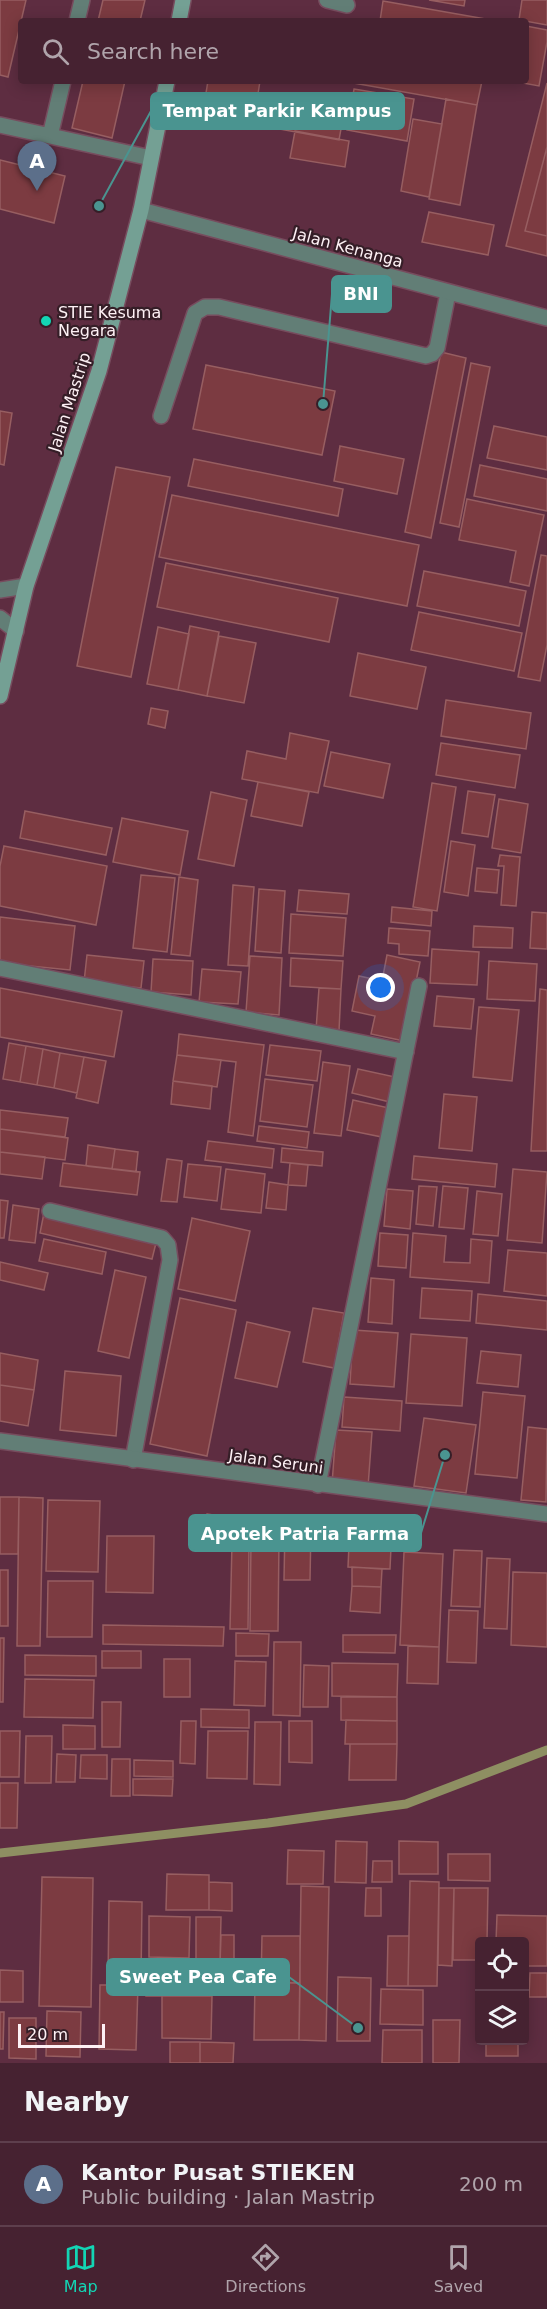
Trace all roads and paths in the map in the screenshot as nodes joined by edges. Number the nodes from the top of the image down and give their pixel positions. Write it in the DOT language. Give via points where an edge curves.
graph roads {
  1 [pos="82,0"];
  2 [pos="183,0"];
  3 [pos="327,0"];
  4 [pos="347,5"];
  5 [pos="78,18"];
  6 [pos="179,18"];
  7 [pos="62,84"];
  8 [pos="166,84"];
  9 [pos="0,125"];
  10 [pos="50,136"];
  11 [pos="151,158"];
  12 [pos="141,210"];
  13 [pos="448,293"];
  14 [pos="547,318"];
  15 [pos="161,416"];
  16 [pos="26,586"];
  17 [pos="0,590"];
  18 [pos="0,618"];
  19 [pos="16,631"];
  20 [pos="0,696"];
  21 [pos="0,968"];
  22 [pos="418,986"];
  23 [pos="405,1052"];
  24 [pos="50,1211"];
  25 [pos="0,1441"];
  26 [pos="133,1460"];
  27 [pos="318,1485"];
  28 [pos="547,1514"];
  1 -- 5 [label="street"];
  2 -- 6 [label="main road"];
  3 -- 4 [label="street"];
  7 -- 10 [label="street"];
  8 -- 11 [label="main road, Jalan Mastrip"];
  9 -- 10 [label="street"];
  10 -- 11 [label="street"];
  11 -- 12 [label="main road, Jalan Mastrip"];
  12 -- 13 [label="street, Jalan Kenanga"];
  12 -- 16 [label="main road, Jalan Mastrip" via="99,371"];
  13 -- 14 [label="street, Jalan Kenanga"];
  13 -- 15 [label="street" via="437,348 426,356 219,307 205,307 195,313"];
  16 -- 17 [label="street"];
  16 -- 19 [label="main road, Jalan Mastrip"];
  18 -- 19 [label="street"];
  19 -- 20 [label="main road, Jalan Mastrip"];
  21 -- 23 [label="street"];
  22 -- 23 [label="street"];
  23 -- 27 [label="street"];
  24 -- 26 [label="street" via="162,1238 168,1245 170,1260"];
  25 -- 26 [label="street, Jalan Seruni"];
  26 -- 27 [label="street, Jalan Seruni"];
  27 -- 28 [label="street, Jalan Seruni"];
}
